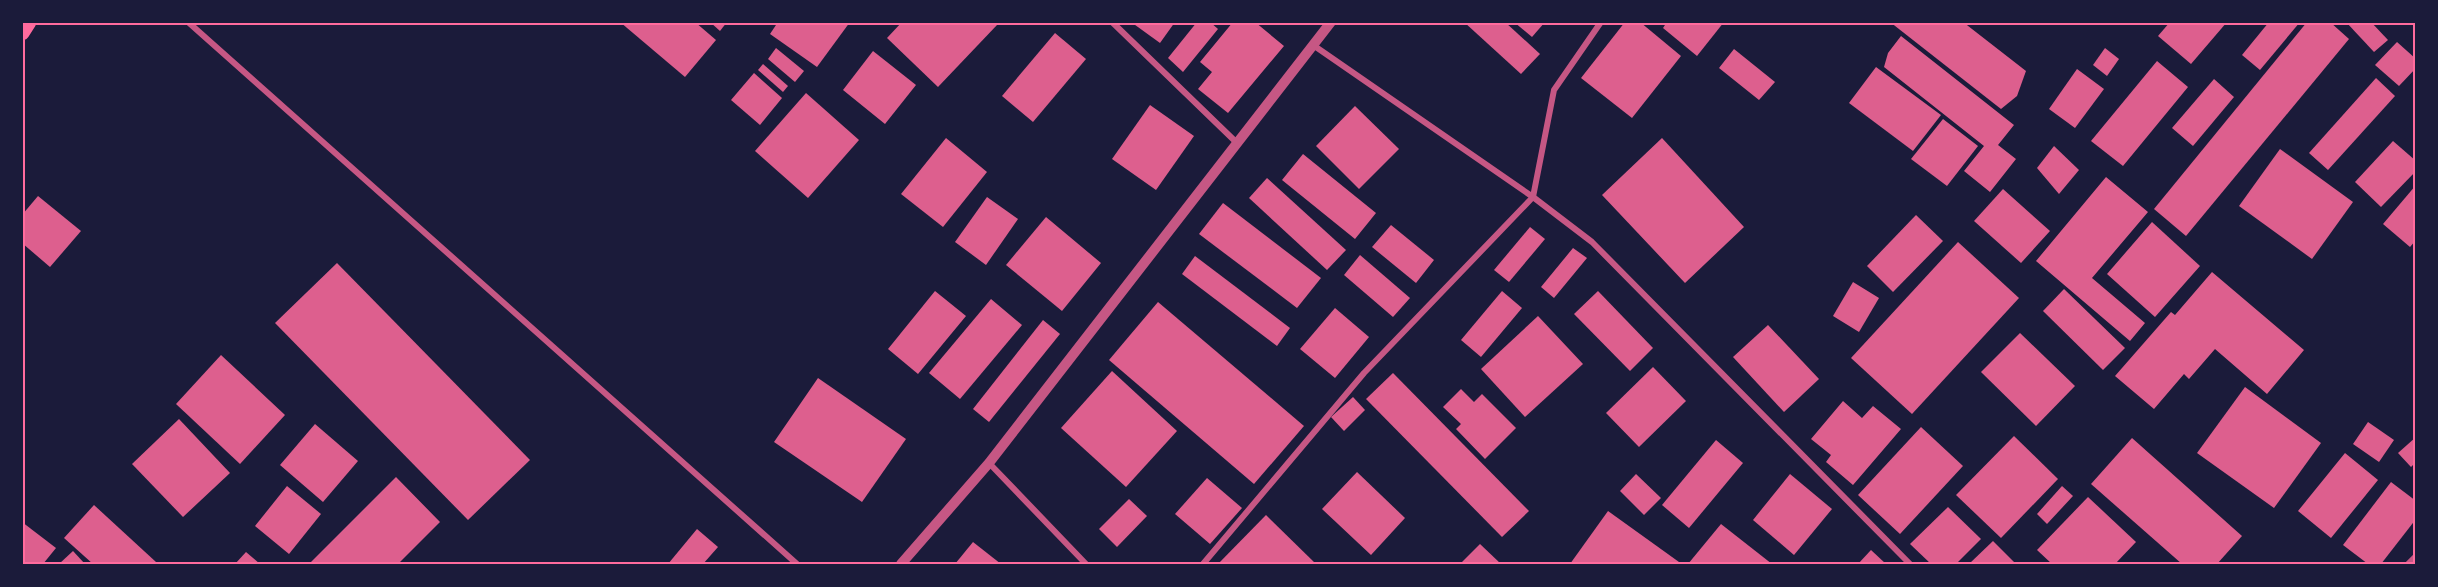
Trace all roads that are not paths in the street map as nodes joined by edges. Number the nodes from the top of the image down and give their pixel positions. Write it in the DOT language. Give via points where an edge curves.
graph roads {
  1 [pos="29,22"];
  2 [pos="188,22"];
  3 [pos="1112,22"];
  4 [pos="1331,22"];
  5 [pos="1601,22"];
  6 [pos="22,33"];
  7 [pos="1313,45"];
  8 [pos="1237,143"];
  9 [pos="1533,197"];
  10 [pos="989,463"];
  11 [pos="2415,556"];
  12 [pos="797,564"];
  13 [pos="902,564"];
  14 [pos="1086,564"];
  15 [pos="1203,564"];
  16 [pos="1910,564"];
  17 [pos="2408,564"];
  1 -- 6 [label="main road"];
  2 -- 12 [label="street"];
  3 -- 8 [label="street"];
  4 -- 7 [label="street"];
  5 -- 9 [label="street" via="1554,90"];
  7 -- 8 [label="street"];
  7 -- 9 [label="street"];
  8 -- 10 [label="street"];
  9 -- 15 [label="street" via="1364,373"];
  9 -- 16 [label="street" via="1592,242"];
  10 -- 13 [label="street"];
  10 -- 14 [label="street"];
  11 -- 17 [label="street"];
}
